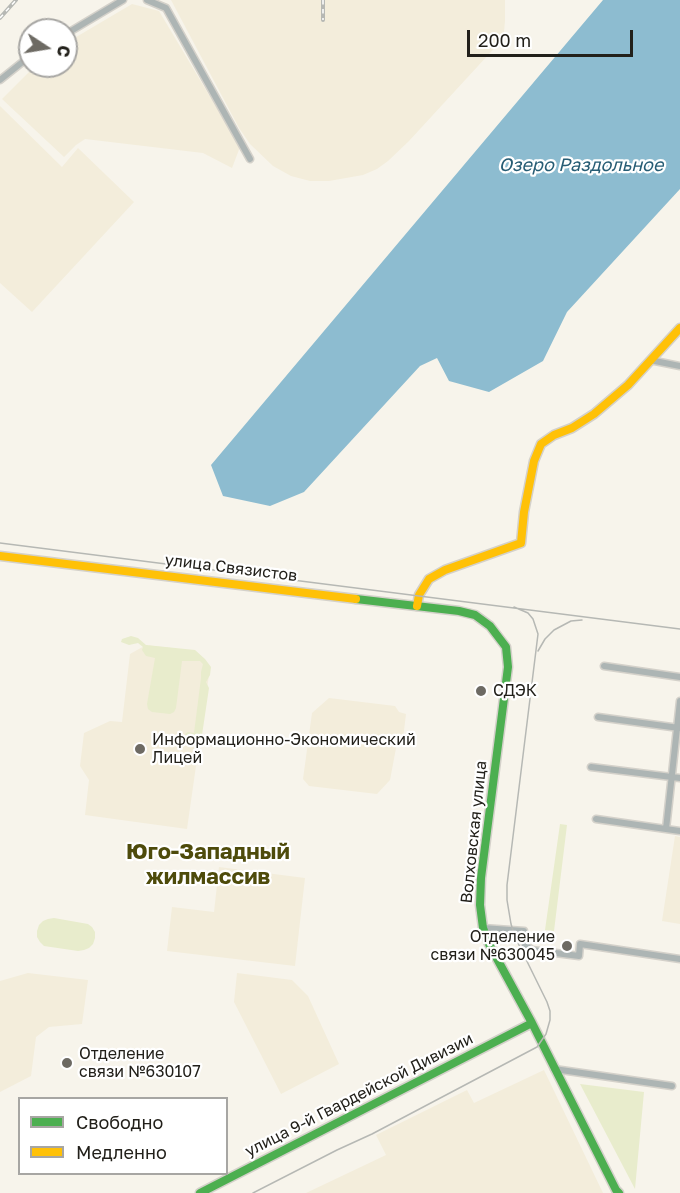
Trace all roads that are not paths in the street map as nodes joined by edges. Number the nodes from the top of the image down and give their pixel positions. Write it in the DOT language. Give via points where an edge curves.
graph roads {
  1 [pos="123,0"];
  2 [pos="147,0"];
  3 [pos="78,27"];
  4 [pos="18,66"];
  5 [pos="0,80"];
  6 [pos="250,159"];
  7 [pos="680,328"];
  8 [pos="650,360"];
  9 [pos="680,366"];
  10 [pos="0,556"];
  11 [pos="417,606"];
  12 [pos="459,611"];
  13 [pos="604,666"];
  14 [pos="680,677"];
  15 [pos="680,701"];
  16 [pos="598,717"];
  17 [pos="678,728"];
  18 [pos="591,767"];
  19 [pos="671,777"];
  20 [pos="680,778"];
  21 [pos="596,819"];
  22 [pos="666,829"];
  23 [pos="680,831"];
  24 [pos="483,928"];
  25 [pos="680,959"];
  26 [pos="532,1023"];
  27 [pos="554,1069"];
  28 [pos="672,1086"];
  29 [pos="200,1193"];
  30 [pos="619,1193"];
  1 -- 3 [label="street"];
  2 -- 6 [label="street" via="166,9"];
  4 -- 5 [label="street"];
  7 -- 8 [label="main road"];
  8 -- 9 [label="street"];
  8 -- 11 [label="main road" via="594,414 541,444 534,461 521,543 429,579"];
  10 -- 11 [label="main road, улица Связистов"];
  11 -- 12 [label="main road, улица Связистов"];
  12 -- 24 [label="main road, Волховская улица" via="475,615 490,626 508,657 481,878"];
  13 -- 14 [label="street"];
  15 -- 17 [label="street"];
  16 -- 17 [label="street"];
  17 -- 19 [label="street"];
  18 -- 19 [label="street"];
  19 -- 20 [label="street"];
  19 -- 22 [label="street"];
  21 -- 22 [label="street"];
  22 -- 23 [label="street"];
  24 -- 25 [label="street" via="524,932 525,945 532,950 579,956 580,944"];
  24 -- 26 [label="main road, Волховская улица"];
  26 -- 27 [label="main road, Волховская улица"];
  26 -- 29 [label="main road, улица 9-й Гвардейской Дивизии"];
  27 -- 28 [label="street"];
  27 -- 30 [label="main road, Волховская улица"];
}
